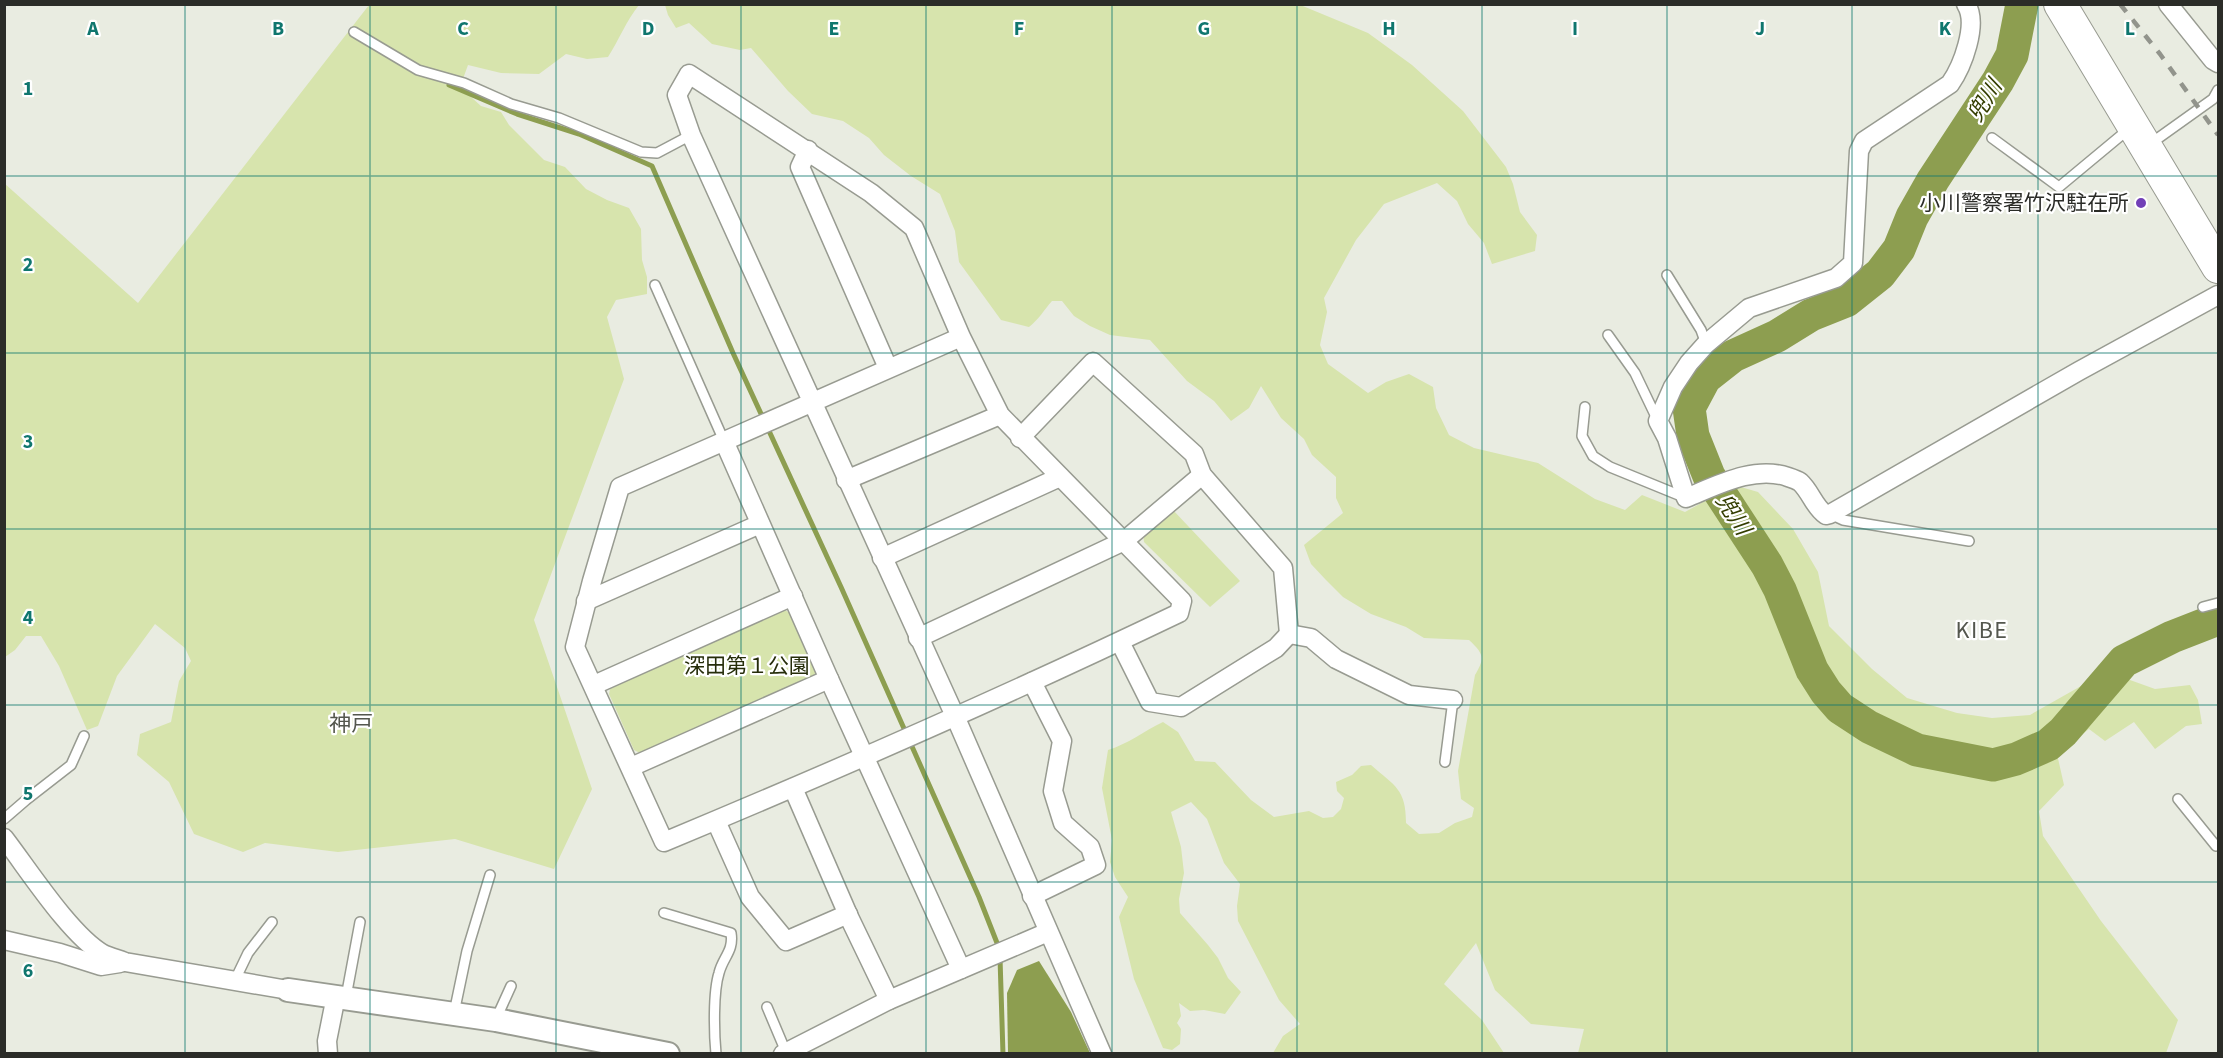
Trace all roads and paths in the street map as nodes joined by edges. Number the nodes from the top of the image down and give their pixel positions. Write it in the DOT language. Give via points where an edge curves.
graph roads {
  1 [pos="1966,4"];
  2 [pos="2060,4"];
  3 [pos="2168,4"];
  4 [pos="354,32"];
  5 [pos="2218,63"];
  6 [pos="2218,90"];
  7 [pos="691,135"];
  8 [pos="2140,135"];
  9 [pos="1992,138"];
  10 [pos="808,150"];
  11 [pos="2218,267"];
  12 [pos="1667,275"];
  13 [pos="655,285"];
  14 [pos="2218,295"];
  15 [pos="1608,335"];
  16 [pos="961,337"];
  17 [pos="1706,344"];
  18 [pos="888,368"];
  19 [pos="811,402"];
  20 [pos="1584,406"];
  21 [pos="1000,416"];
  22 [pos="1658,421"];
  23 [pos="1020,438"];
  24 [pos="724,441"];
  25 [pos="1202,475"];
  26 [pos="1060,477"];
  27 [pos="846,480"];
  28 [pos="1686,498"];
  29 [pos="1830,514"];
  30 [pos="760,524"];
  31 [pos="1124,541"];
  32 [pos="1969,541"];
  33 [pos="882,558"];
  34 [pos="793,596"];
  35 [pos="586,601"];
  36 [pos="2218,603"];
  37 [pos="2203,607"];
  38 [pos="1289,634"];
  39 [pos="918,638"];
  40 [pos="1120,642"];
  41 [pos="829,679"];
  42 [pos="1032,682"];
  43 [pos="594,685"];
  44 [pos="1453,700"];
  45 [pos="955,716"];
  46 [pos="84,736"];
  47 [pos="864,756"];
  48 [pos="1445,762"];
  49 [pos="631,767"];
  50 [pos="793,788"];
  51 [pos="2178,799"];
  52 [pos="4,819"];
  53 [pos="716,821"];
  54 [pos="4,838"];
  55 [pos="2218,844"];
  56 [pos="490,875"];
  57 [pos="1032,896"];
  58 [pos="664,913"];
  59 [pos="848,914"];
  60 [pos="272,922"];
  61 [pos="360,922"];
  62 [pos="1048,932"];
  63 [pos="4,940"];
  64 [pos="125,962"];
  65 [pos="961,969"];
  66 [pos="235,980"];
  67 [pos="511,986"];
  68 [pos="288,990"];
  69 [pos="341,997"];
  70 [pos="889,1000"];
  71 [pos="767,1007"];
  72 [pos="454,1013"];
  73 [pos="496,1020"];
  74 [pos="328,1053"];
  75 [pos="668,1053"];
  76 [pos="716,1053"];
  77 [pos="784,1053"];
  78 [pos="1102,1053"];
  1 -- 17 [label="street" via="1971,24 1960,70 1950,84 1864,141 1859,151 1853,263 1836,278 1749,308"];
  2 -- 8 [label="highway"];
  3 -- 5 [label="street"];
  4 -- 7 [label="lane" via="418,70 464,83 641,152 657,153"];
  6 -- 8 [label="lane" via="2213,99"];
  7 -- 10 [label="street" via="677,95 689,74"];
  7 -- 19 [label="street"];
  8 -- 9 [label="lane" via="2059,187"];
  8 -- 11 [label="highway"];
  10 -- 16 [label="street" via="871,192 914,228"];
  10 -- 18 [label="street" via="800,167"];
  12 -- 17 [label="lane"];
  13 -- 24 [label="lane"];
  14 -- 29 [label="street"];
  15 -- 22 [label="lane" via="1635,373"];
  16 -- 18 [label="street"];
  16 -- 21 [label="street"];
  17 -- 22 [label="street" via="1673,387"];
  18 -- 19 [label="street"];
  19 -- 24 [label="street"];
  19 -- 27 [label="street"];
  20 -- 28 [label="lane" via="1582,436 1593,456 1610,467"];
  21 -- 23 [label="street"];
  21 -- 27 [label="street"];
  22 -- 28 [label="street"];
  23 -- 25 [label="street" via="1093,362 1194,454"];
  23 -- 26 [label="street"];
  24 -- 30 [label="street"];
  24 -- 35 [label="street" via="621,487"];
  25 -- 31 [label="street"];
  25 -- 38 [label="street" via="1283,568"];
  26 -- 31 [label="street"];
  26 -- 33 [label="street"];
  27 -- 33 [label="street"];
  28 -- 29 [label="street" via="1736,478 1781,475 1800,481 1820,511"];
  29 -- 32 [label="lane"];
  30 -- 34 [label="street"];
  30 -- 35 [label="street"];
  31 -- 39 [label="street"];
  31 -- 40 [label="street" via="1182,601 1179,614"];
  33 -- 39 [label="street"];
  34 -- 41 [label="street"];
  34 -- 43 [label="street"];
  35 -- 43 [label="street" via="575,647"];
  36 -- 37 [label="lane"];
  38 -- 40 [label="street" via="1276,648 1180,707 1150,702"];
  38 -- 44 [label="street" via="1311,638 1336,659 1409,695"];
  39 -- 45 [label="street"];
  40 -- 42 [label="street"];
  41 -- 47 [label="street"];
  41 -- 49 [label="street"];
  42 -- 45 [label="street"];
  42 -- 57 [label="street" via="1062,741 1053,791 1063,823 1090,847 1096,865"];
  43 -- 49 [label="street"];
  44 -- 48 [label="lane"];
  45 -- 47 [label="street"];
  45 -- 57 [label="street"];
  46 -- 52 [label="lane" via="71,765"];
  47 -- 50 [label="street"];
  47 -- 65 [label="street"];
  49 -- 53 [label="street" via="664,842"];
  50 -- 53 [label="street"];
  50 -- 59 [label="street"];
  51 -- 55 [label="lane"];
  53 -- 59 [label="street" via="750,897 786,941"];
  54 -- 64 [label="street" via="86,940 101,953"];
  56 -- 72 [label="lane" via="466,951"];
  57 -- 62 [label="street"];
  58 -- 76 [label="lane" via="731,933 733,943 718,973"];
  59 -- 70 [label="street"];
  60 -- 66 [label="lane" via="248,953"];
  61 -- 69 [label="lane"];
  62 -- 65 [label="street"];
  62 -- 78 [label="street"];
  63 -- 64 [label="street" via="101,966"];
  64 -- 66 [label="street"];
  65 -- 70 [label="street"];
  66 -- 68 [label="street"];
  67 -- 73 [label="lane"];
  68 -- 69 [label="street"];
  69 -- 72 [label="street"];
  69 -- 74 [label="street" via="327,1041"];
  70 -- 77 [label="street"];
  71 -- 77 [label="lane"];
  72 -- 73 [label="street"];
  73 -- 75 [label="street"];
}
